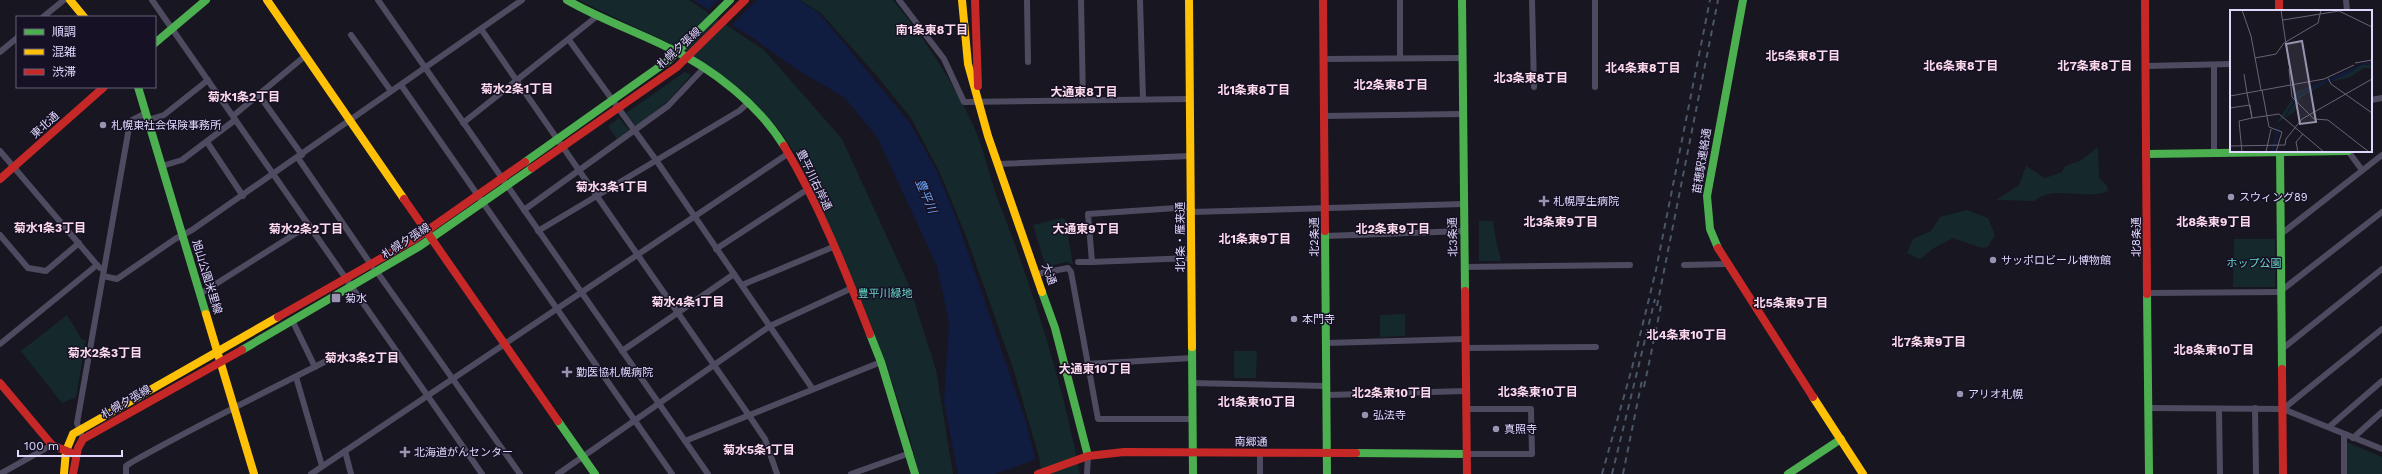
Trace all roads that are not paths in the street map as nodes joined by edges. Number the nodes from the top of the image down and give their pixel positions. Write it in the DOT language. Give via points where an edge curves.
graph roads {
  1 [pos="64,0"];
  2 [pos="70,0"];
  3 [pos="152,0"];
  4 [pos="206,0"];
  5 [pos="267,0"];
  6 [pos="378,0"];
  7 [pos="522,0"];
  8 [pos="567,0"];
  9 [pos="730,0"];
  10 [pos="745,0"];
  11 [pos="899,0"];
  12 [pos="962,0"];
  13 [pos="975,0"];
  14 [pos="1027,0"];
  15 [pos="1081,0"];
  16 [pos="1140,0"];
  17 [pos="1189,0"];
  18 [pos="1323,0"];
  19 [pos="1400,0"];
  20 [pos="1462,0"];
  21 [pos="1532,0"];
  22 [pos="1595,0"];
  23 [pos="1743,0"];
  24 [pos="2145,0"];
  25 [pos="2346,0"];
  26 [pos="2347,10"];
  27 [pos="44,16"];
  28 [pos="83,16"];
  29 [pos="596,17"];
  30 [pos="172,29"];
  31 [pos="480,29"];
  32 [pos="351,35"];
  33 [pos="16,39"];
  34 [pos="569,40"];
  35 [pos="156,42"];
  36 [pos="0,52"];
  37 [pos="677,53"];
  38 [pos="305,56"];
  39 [pos="1400,58"];
  40 [pos="1462,58"];
  41 [pos="686,59"];
  42 [pos="1324,59"];
  43 [pos="1028,62"];
  44 [pos="2230,64"];
  45 [pos="2214,65"];
  46 [pos="2146,66"];
  47 [pos="425,68"];
  48 [pos="703,69"];
  49 [pos="208,80"];
  50 [pos="517,81"];
  51 [pos="401,85"];
  52 [pos="1534,87"];
  53 [pos="1595,87"];
  54 [pos="103,88"];
  55 [pos="138,88"];
  56 [pos="391,91"];
  57 [pos="259,95"];
  58 [pos="2382,98"];
  59 [pos="1143,99"];
  60 [pos="1190,99"];
  61 [pos="1083,100"];
  62 [pos="2372,100"];
  63 [pos="612,101"];
  64 [pos="979,101"];
  65 [pos="748,103"];
  66 [pos="617,108"];
  67 [pos="1462,114"];
  68 [pos="1324,116"];
  69 [pos="147,117"];
  70 [pos="234,118"];
  71 [pos="349,121"];
  72 [pos="463,123"];
  73 [pos="635,131"];
  74 [pos="207,142"];
  75 [pos="560,143"];
  76 [pos="0,151"];
  77 [pos="2280,152"];
  78 [pos="2349,152"];
  79 [pos="789,153"];
  80 [pos="2214,153"];
  81 [pos="2146,154"];
  82 [pos="2382,155"];
  83 [pos="1190,156"];
  84 [pos="300,157"];
  85 [pos="656,160"];
  86 [pos="998,164"];
  87 [pos="162,166"];
  88 [pos="14,167"];
  89 [pos="2362,170"];
  90 [pos="579,171"];
  91 [pos="274,175"];
  92 [pos="501,178"];
  93 [pos="0,179"];
  94 [pos="507,186"];
  95 [pos="808,189"];
  96 [pos="478,194"];
  97 [pos="243,196"];
  98 [pos="596,196"];
  99 [pos="483,202"];
  100 [pos="1464,204"];
  101 [pos="1325,208"];
  102 [pos="524,210"];
  103 [pos="1191,210"];
  104 [pos="2382,212"];
  105 [pos="694,217"];
  106 [pos="309,225"];
  107 [pos="426,231"];
  108 [pos="538,231"];
  109 [pos="1464,231"];
  110 [pos="2281,234"];
  111 [pos="0,235"];
  112 [pos="183,236"];
  113 [pos="1325,236"];
  114 [pos="431,238"];
  115 [pos="79,243"];
  116 [pos="833,247"];
  117 [pos="716,249"];
  118 [pos="638,254"];
  119 [pos="1191,258"];
  120 [pos="1078,262"];
  121 [pos="1092,262"];
  122 [pos="1727,264"];
  123 [pos="97,265"];
  124 [pos="1630,265"];
  125 [pos="1684,265"];
  126 [pos="1464,267"];
  127 [pos="374,269"];
  128 [pos="2382,269"];
  129 [pos="103,274"];
  130 [pos="734,274"];
  131 [pos="1037,274"];
  132 [pos="346,278"];
  133 [pos="742,285"];
  134 [pos="352,287"];
  135 [pos="852,288"];
  136 [pos="580,291"];
  137 [pos="2282,291"];
  138 [pos="2147,293"];
  139 [pos="200,294"];
  140 [pos="556,308"];
  141 [pos="680,313"];
  142 [pos="292,320"];
  143 [pos="770,326"];
  144 [pos="2382,329"];
  145 [pos="1465,339"];
  146 [pos="504,343"];
  147 [pos="1326,343"];
  148 [pos="0,344"];
  149 [pos="1596,347"];
  150 [pos="1465,348"];
  151 [pos="2282,349"];
  152 [pos="622,351"];
  153 [pos="218,352"];
  154 [pos="336,356"];
  155 [pos="1192,358"];
  156 [pos="221,361"];
  157 [pos="881,362"];
  158 [pos="1087,364"];
  159 [pos="715,365"];
  160 [pos="315,367"];
  161 [pos="296,377"];
  162 [pos="451,379"];
  163 [pos="2382,381"];
  164 [pos="1192,383"];
  165 [pos="0,384"];
  166 [pos="812,388"];
  167 [pos="1327,390"];
  168 [pos="1466,391"];
  169 [pos="428,395"];
  170 [pos="658,404"];
  171 [pos="234,408"];
  172 [pos="2149,408"];
  173 [pos="2219,408"];
  174 [pos="2255,408"];
  175 [pos="1466,409"];
  176 [pos="2283,409"];
  177 [pos="2382,412"];
  178 [pos="748,414"];
  179 [pos="1192,419"];
  180 [pos="635,421"];
  181 [pos="2329,428"];
  182 [pos="80,430"];
  183 [pos="2344,434"];
  184 [pos="2353,438"];
  185 [pos="83,439"];
  186 [pos="1841,439"];
  187 [pos="685,441"];
  188 [pos="52,445"];
  189 [pos="2381,449"];
  190 [pos="66,451"];
  191 [pos="345,451"];
  192 [pos="1193,452"];
  193 [pos="910,453"];
  194 [pos="1260,453"];
  195 [pos="1327,453"];
  196 [pos="1466,454"];
  197 [pos="76,455"];
  198 [pos="583,456"];
  199 [pos="1088,456"];
  200 [pos="322,466"];
  201 [pos="0,474"];
  202 [pos="64,474"];
  203 [pos="73,474"];
  204 [pos="126,474"];
  205 [pos="254,474"];
  206 [pos="310,474"];
  207 [pos="351,474"];
  208 [pos="482,474"];
  209 [pos="520,474"];
  210 [pos="558,474"];
  211 [pos="595,474"];
  212 [pos="672,474"];
  213 [pos="708,474"];
  214 [pos="777,474"];
  215 [pos="851,474"];
  216 [pos="915,474"];
  217 [pos="1038,474"];
  218 [pos="1087,474"];
  219 [pos="1193,474"];
  220 [pos="1260,474"];
  221 [pos="1327,474"];
  222 [pos="1467,474"];
  223 [pos="1788,474"];
  224 [pos="1863,474"];
  225 [pos="2149,474"];
  226 [pos="2220,474"];
  227 [pos="2256,474"];
  228 [pos="2283,474"];
  229 [pos="2344,474"];
  1 -- 27 [label="street"];
  2 -- 28 [label="main road"];
  3 -- 30 [label="street"];
  4 -- 30 [label="main road"];
  5 -- 38 [label="main road"];
  6 -- 47 [label="street"];
  7 -- 31 [label="street"];
  8 -- 29 [label="main road, 豊平川右岸通"];
  9 -- 37 [label="main road, 札幌夕張線"];
  10 -- 41 [label="main road, 札幌夕張線"];
  11 -- 64 [label="street" via="944,59 964,102"];
  12 -- 64 [label="main road, 大通" via="968,64"];
  13 -- 64 [label="main road, 大通"];
  14 -- 43 [label="street"];
  15 -- 61 [label="street"];
  16 -- 59 [label="street"];
  17 -- 60 [label="main road, 北1条・雁来通"];
  18 -- 42 [label="main road, 北2条通"];
  19 -- 39 [label="street"];
  20 -- 40 [label="main road, 北3条通"];
  21 -- 52 [label="street"];
  22 -- 53 [label="street"];
  23 -- 122 [label="main road, 苗穂駅連絡通" via="1707,196 1710,229 1714,242"];
  24 -- 46 [label="main road, 北8条通"];
  25 -- 26 [label="street"];
  29 -- 34 [label="street"];
  29 -- 37 [label="main road, 豊平川右岸通"];
  30 -- 35 [label="main road"];
  30 -- 49 [label="street"];
  31 -- 47 [label="street"];
  31 -- 50 [label="street"];
  32 -- 56 [label="street"];
  33 -- 36 [label="street"];
  34 -- 50 [label="street"];
  34 -- 63 [label="street"];
  37 -- 41 [label="main road, 豊平川右岸通"];
  37 -- 63 [label="main road, 札幌夕張線"];
  38 -- 57 [label="street"];
  38 -- 71 [label="main road"];
  39 -- 40 [label="street"];
  39 -- 42 [label="street"];
  40 -- 67 [label="main road, 北3条通"];
  41 -- 48 [label="main road, 豊平川右岸通"];
  41 -- 66 [label="main road, 札幌夕張線"];
  42 -- 68 [label="main road, 北2条通"];
  44 -- 45 [label="street"];
  45 -- 46 [label="street"];
  45 -- 80 [label="street"];
  46 -- 81 [label="main road, 北8条通"];
  47 -- 51 [label="street"];
  47 -- 72 [label="street"];
  48 -- 65 [label="main road, 豊平川右岸通"];
  48 -- 73 [label="street" via="668,106"];
  49 -- 69 [label="street" via="164,115"];
  49 -- 70 [label="street"];
  50 -- 72 [label="street"];
  50 -- 75 [label="street"];
  51 -- 56 [label="street"];
  51 -- 96 [label="street"];
  54 -- 88 [label="main road, 東北通"];
  55 -- 69 [label="main road, 旭山公園米里線"];
  56 -- 71 [label="street"];
  57 -- 70 [label="street"];
  57 -- 84 [label="street"];
  58 -- 62 [label="street"];
  59 -- 60 [label="street"];
  59 -- 61 [label="street"];
  60 -- 83 [label="main road, 北1条・雁来通"];
  61 -- 64 [label="street"];
  63 -- 66 [label="street"];
  63 -- 75 [label="main road, 札幌夕張線"];
  64 -- 86 [label="main road, 大通"];
  65 -- 79 [label="main road, 豊平川右岸通"];
  65 -- 85 [label="street" via="739,111"];
  66 -- 73 [label="street"];
  66 -- 75 [label="main road, 札幌夕張線"];
  67 -- 68 [label="street"];
  67 -- 100 [label="main road, 北3条通"];
  68 -- 101 [label="main road, 北2条通"];
  69 -- 87 [label="main road, 旭山公園米里線"];
  69 -- 129 [label="street" via="130,122"];
  70 -- 74 [label="street"];
  70 -- 91 [label="street"];
  71 -- 84 [label="street"];
  71 -- 107 [label="main road"];
  72 -- 92 [label="street"];
  73 -- 85 [label="street"];
  73 -- 90 [label="street"];
  74 -- 87 [label="street" via="182,160"];
  74 -- 97 [label="street"];
  75 -- 90 [label="street"];
  75 -- 92 [label="main road, 札幌夕張線"];
  75 -- 94 [label="main road, 札幌夕張線"];
  76 -- 88 [label="street"];
  77 -- 80 [label="main road"];
  77 -- 110 [label="main road"];
  78 -- 89 [label="street"];
  79 -- 95 [label="main road, 豊平川右岸通"];
  79 -- 105 [label="street"];
  80 -- 81 [label="main road"];
  81 -- 138 [label="main road, 北8条通"];
  82 -- 89 [label="street"];
  83 -- 86 [label="street"];
  83 -- 103 [label="main road, 北1条・雁来通"];
  84 -- 91 [label="street"];
  84 -- 127 [label="street"];
  85 -- 98 [label="street"];
  85 -- 105 [label="street"];
  86 -- 131 [label="main road, 大通"];
  87 -- 112 [label="main road, 旭山公園米里線"];
  88 -- 93 [label="main road, 東北通"];
  88 -- 115 [label="street"];
  89 -- 110 [label="street"];
  90 -- 98 [label="street"];
  90 -- 102 [label="street"];
  91 -- 97 [label="street"];
  91 -- 106 [label="street"];
  92 -- 94 [label="street"];
  92 -- 96 [label="main road, 札幌夕張線"];
  94 -- 99 [label="main road, 札幌夕張線"];
  94 -- 102 [label="street"];
  95 -- 116 [label="main road, 豊平川右岸通"];
  95 -- 117 [label="street"];
  96 -- 99 [label="street"];
  96 -- 107 [label="main road, 札幌夕張線"];
  97 -- 112 [label="street"];
  98 -- 108 [label="street"];
  98 -- 118 [label="street"];
  99 -- 114 [label="main road, 札幌夕張線"];
  99 -- 140 [label="street"];
  100 -- 101 [label="street"];
  100 -- 109 [label="main road, 北3条通"];
  101 -- 103 [label="street"];
  101 -- 113 [label="main road, 北2条通"];
  102 -- 108 [label="street"];
  103 -- 119 [label="main road, 北1条・雁来通"];
  103 -- 121 [label="street" via="1088,214"];
  104 -- 137 [label="street"];
  105 -- 117 [label="street"];
  105 -- 118 [label="street"];
  106 -- 132 [label="street"];
  106 -- 139 [label="street"];
  107 -- 114 [label="main road"];
  107 -- 127 [label="main road, 札幌夕張線"];
  108 -- 136 [label="street"];
  109 -- 113 [label="street"];
  109 -- 126 [label="main road, 北3条通"];
  110 -- 137 [label="main road"];
  111 -- 115 [label="street" via="28,268 46,271"];
  112 -- 129 [label="street" via="117,279"];
  112 -- 139 [label="main road, 旭山公園米里線"];
  113 -- 147 [label="main road, 北2条通"];
  114 -- 127 [label="main road, 札幌夕張線"];
  114 -- 146 [label="main road"];
  115 -- 123 [label="street"];
  116 -- 133 [label="street"];
  116 -- 135 [label="main road, 豊平川右岸通"];
  117 -- 130 [label="street"];
  118 -- 136 [label="street"];
  118 -- 141 [label="street"];
  119 -- 121 [label="street"];
  119 -- 155 [label="main road, 北1条・雁来通"];
  120 -- 121 [label="street"];
  122 -- 125 [label="street"];
  122 -- 186 [label="main road, 苗穂駅連絡通"];
  123 -- 129 [label="street"];
  123 -- 148 [label="street"];
  124 -- 126 [label="street"];
  126 -- 145 [label="main road, 北3条通"];
  127 -- 132 [label="main road, 札幌夕張線"];
  127 -- 134 [label="main road, 札幌夕張線"];
  127 -- 162 [label="street"];
  128 -- 151 [label="street"];
  129 -- 182 [label="street" via="77,423"];
  130 -- 133 [label="street"];
  130 -- 141 [label="street"];
  131 -- 158 [label="street" via="1063,267 1071,272"];
  131 -- 199 [label="main road, 大通" via="1067,367"];
  132 -- 134 [label="street"];
  132 -- 153 [label="main road, 札幌夕張線"];
  133 -- 143 [label="street"];
  134 -- 142 [label="main road, 札幌夕張線"];
  134 -- 169 [label="street"];
  135 -- 143 [label="street"];
  135 -- 157 [label="main road, 豊平川右岸通"];
  136 -- 140 [label="street"];
  136 -- 152 [label="street"];
  137 -- 138 [label="street"];
  137 -- 151 [label="main road"];
  138 -- 172 [label="main road, 北8条通"];
  139 -- 153 [label="main road, 旭山公園米里線"];
  140 -- 146 [label="street"];
  140 -- 180 [label="street"];
  141 -- 152 [label="street"];
  141 -- 159 [label="street"];
  142 -- 156 [label="main road, 札幌夕張線"];
  142 -- 160 [label="street"];
  143 -- 159 [label="street"];
  143 -- 166 [label="street"];
  144 -- 176 [label="street"];
  145 -- 147 [label="street"];
  145 -- 150 [label="main road, 北3条通"];
  146 -- 162 [label="street"];
  146 -- 198 [label="main road"];
  147 -- 167 [label="main road, 北2条通"];
  149 -- 150 [label="street"];
  150 -- 168 [label="main road, 北3条通"];
  151 -- 176 [label="main road"];
  152 -- 170 [label="street"];
  153 -- 156 [label="main road, 旭山公園米里線"];
  153 -- 182 [label="main road, 札幌夕張線"];
  154 -- 160 [label="street"];
  155 -- 158 [label="street"];
  155 -- 164 [label="main road, 北1条・雁来通"];
  156 -- 171 [label="main road, 旭山公園米里線"];
  156 -- 185 [label="main road, 札幌夕張線"];
  157 -- 166 [label="street"];
  157 -- 193 [label="main road, 豊平川右岸通"];
  158 -- 179 [label="street" via="1098,419"];
  159 -- 170 [label="street"];
  159 -- 178 [label="street"];
  160 -- 161 [label="street"];
  161 -- 171 [label="street"];
  161 -- 200 [label="street"];
  162 -- 169 [label="street"];
  162 -- 209 [label="street"];
  163 -- 181 [label="street"];
  164 -- 167 [label="street"];
  164 -- 179 [label="main road, 北1条・雁来通"];
  165 -- 188 [label="main road"];
  166 -- 178 [label="street"];
  167 -- 168 [label="street" via="1454,393"];
  167 -- 195 [label="main road, 北2条通"];
  168 -- 175 [label="main road, 北3条通"];
  169 -- 191 [label="street"];
  169 -- 208 [label="street"];
  170 -- 180 [label="street"];
  170 -- 187 [label="street"];
  171 -- 204 [label="street" via="201,422 132,462 126,466"];
  171 -- 205 [label="main road, 旭山公園米里線"];
  172 -- 173 [label="street"];
  172 -- 225 [label="main road, 北8条通"];
  173 -- 174 [label="street"];
  173 -- 226 [label="street"];
  174 -- 176 [label="street"];
  174 -- 227 [label="street"];
  175 -- 196 [label="main road, 北3条通"];
  175 -- 196 [label="street" via="1531,409 1532,454"];
  176 -- 181 [label="street"];
  176 -- 228 [label="main road"];
  177 -- 184 [label="street"];
  178 -- 187 [label="street"];
  178 -- 214 [label="street" via="765,439"];
  179 -- 192 [label="main road, 北1条・雁来通"];
  180 -- 198 [label="street"];
  180 -- 212 [label="street"];
  181 -- 183 [label="street"];
  182 -- 185 [label="street"];
  182 -- 190 [label="main road, 札幌夕張線" via="70,440"];
  183 -- 184 [label="street"];
  183 -- 229 [label="street"];
  184 -- 189 [label="street"];
  185 -- 197 [label="main road"];
  186 -- 223 [label="main road"];
  186 -- 224 [label="main road, 苗穂駅連絡通"];
  187 -- 213 [label="street"];
  188 -- 190 [label="main road"];
  188 -- 201 [label="street"];
  190 -- 197 [label="main road"];
  190 -- 202 [label="main road, 札幌夕張線"];
  191 -- 200 [label="street"];
  191 -- 207 [label="street"];
  192 -- 194 [label="main road, 南郷通"];
  192 -- 199 [label="main road, 南郷通" via="1124,452"];
  192 -- 219 [label="main road, 北1条・雁来通"];
  193 -- 215 [label="street"];
  193 -- 216 [label="main road, 豊平川右岸通"];
  194 -- 195 [label="main road, 南郷通"];
  194 -- 220 [label="street"];
  195 -- 196 [label="main road, 南郷通"];
  195 -- 221 [label="main road, 北2条通"];
  196 -- 222 [label="main road, 北3条通"];
  197 -- 203 [label="main road"];
  198 -- 210 [label="street"];
  198 -- 211 [label="main road"];
  199 -- 217 [label="main road, 南郷通"];
  199 -- 218 [label="street"];
  200 -- 206 [label="street"];
}
